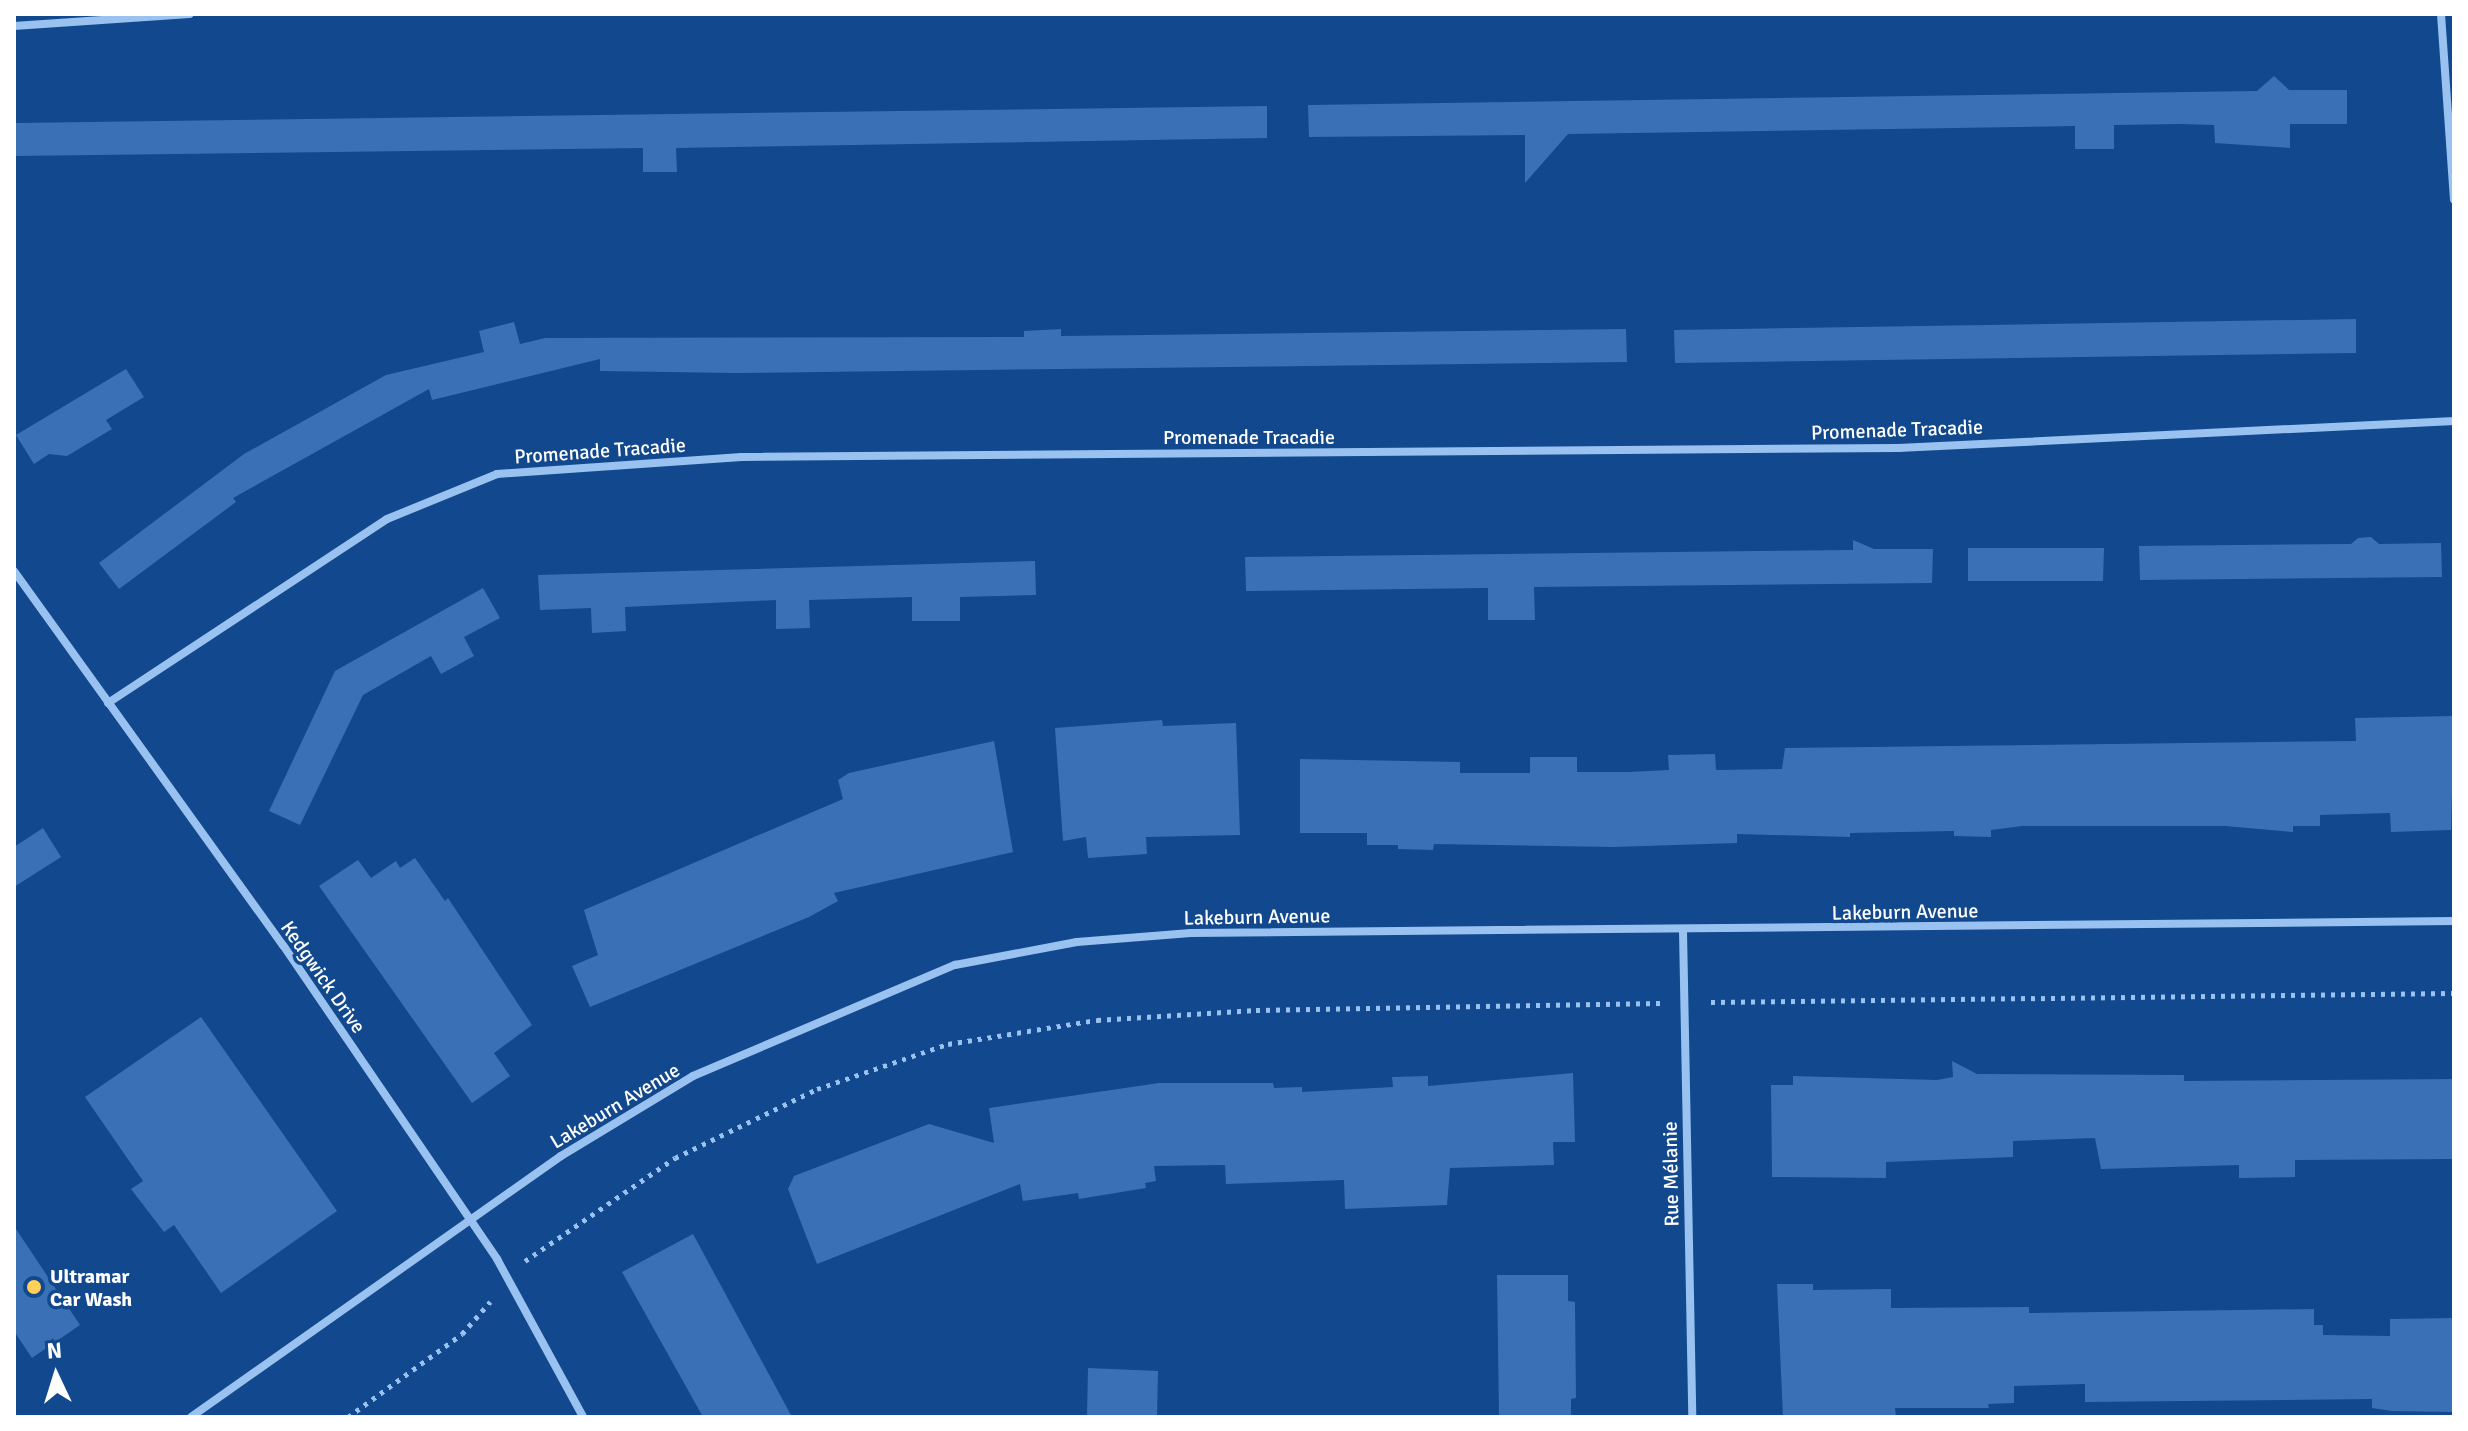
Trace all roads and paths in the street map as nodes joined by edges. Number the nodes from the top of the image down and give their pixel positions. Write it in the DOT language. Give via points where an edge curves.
graph roads {
  1 [pos="190,14"];
  2 [pos="2441,14"];
  3 [pos="14,26"];
  4 [pos="2454,200"];
  5 [pos="2454,421"];
  6 [pos="14,571"];
  7 [pos="108,703"];
  8 [pos="2454,921"];
  9 [pos="1683,931"];
  10 [pos="2454,993"];
  11 [pos="1684,1003"];
  12 [pos="470,1219"];
  13 [pos="536,1249"];
  14 [pos="462,1334"];
  15 [pos="191,1417"];
  16 [pos="348,1417"];
  17 [pos="583,1417"];
  18 [pos="1692,1417"];
  1 -- 3 [label="street"];
  2 -- 4 [label="street"];
  5 -- 7 [label="street, Promenade Tracadie" via="1898,448 741,457 497,474 387,519"];
  6 -- 7 [label="street, Kedgwick Drive"];
  7 -- 12 [label="street, Kedgwick Drive"];
  8 -- 9 [label="street, Lakeburn Avenue"];
  9 -- 11 [label="street, Rue Mélanie"];
  9 -- 12 [label="street, Lakeburn Avenue" via="1191,933 1077,942 955,965 693,1076"];
  10 -- 11 [label="path"];
  11 -- 13 [label="path" via="1227,1012 1097,1020 948,1044 817,1089 675,1158"];
  11 -- 18 [label="street, Rue Mélanie"];
  12 -- 15 [label="street, Lakeburn Avenue"];
  12 -- 17 [label="street, Kedgwick Drive"];
  14 -- 16 [label="path"];
}
